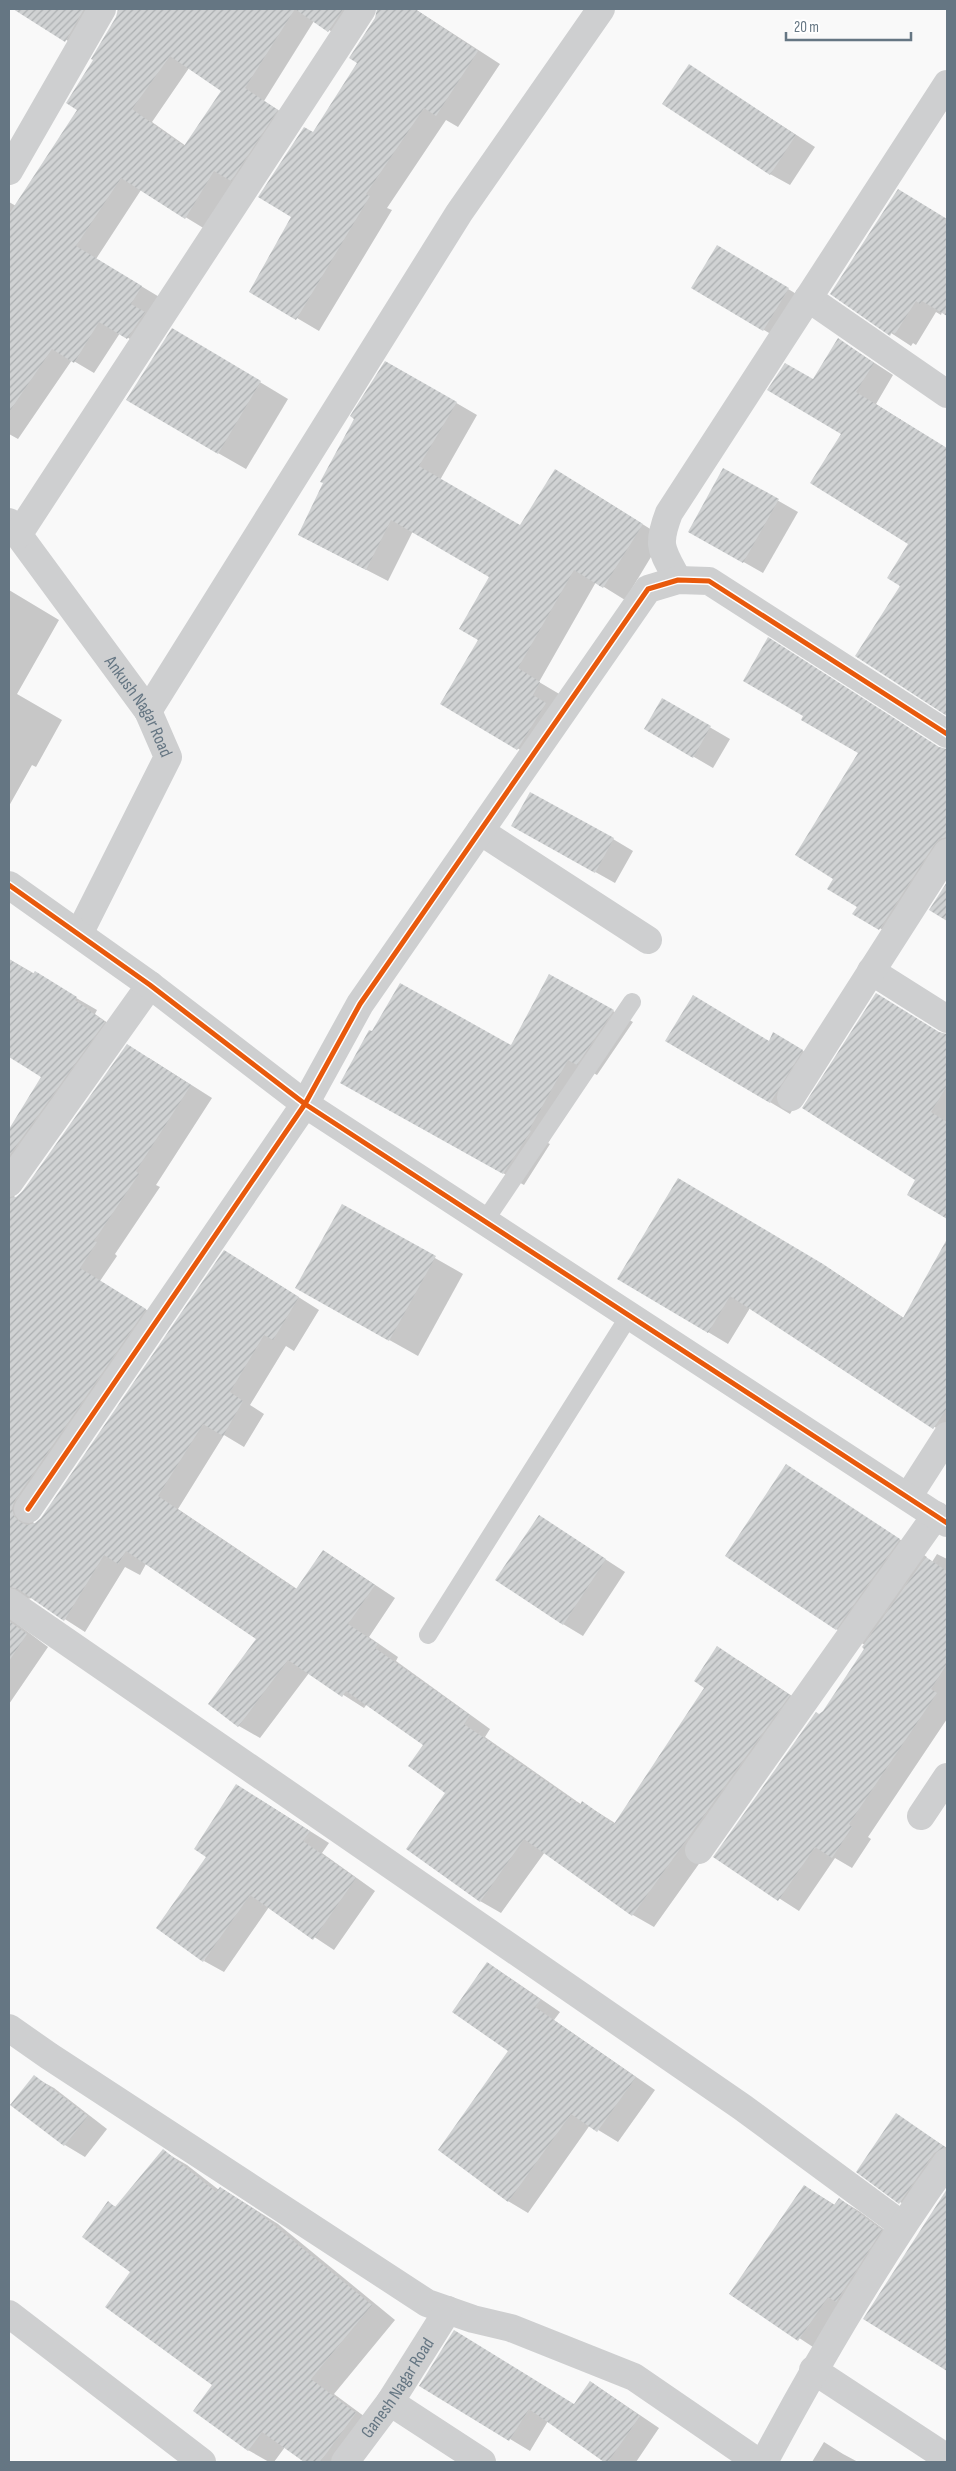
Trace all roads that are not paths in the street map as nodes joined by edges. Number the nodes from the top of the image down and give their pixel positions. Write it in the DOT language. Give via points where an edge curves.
graph roads {
  1 [pos="102,9"];
  2 [pos="362,9"];
  3 [pos="601,9"];
  4 [pos="947,84"];
  5 [pos="9,171"];
  6 [pos="808,298"];
  7 [pos="947,394"];
  8 [pos="13,529"];
  9 [pos="678,580"];
  10 [pos="148,711"];
  11 [pos="947,734"];
  12 [pos="480,831"];
  13 [pos="947,853"];
  14 [pos="9,885"];
  15 [pos="79,934"];
  16 [pos="648,940"];
  17 [pos="871,971"];
  18 [pos="150,985"];
  19 [pos="632,1002"];
  20 [pos="947,1020"];
  21 [pos="791,1097"];
  22 [pos="305,1104"];
  23 [pos="9,1183"];
  24 [pos="484,1222"];
  25 [pos="629,1316"];
  26 [pos="947,1436"];
  27 [pos="908,1497"];
  28 [pos="28,1509"];
  29 [pos="942,1519"];
  30 [pos="9,1602"];
  31 [pos="428,1635"];
  32 [pos="947,1777"];
  33 [pos="921,1816"];
  34 [pos="699,1850"];
  35 [pos="9,2028"];
  36 [pos="947,2162"];
  37 [pos="902,2225"];
  38 [pos="448,2310"];
  39 [pos="9,2314"];
  40 [pos="813,2370"];
  41 [pos="390,2402"];
  42 [pos="947,2458"];
  43 [pos="202,2462"];
  44 [pos="345,2462"];
  45 [pos="482,2462"];
  46 [pos="758,2462"];
  47 [pos="764,2462"];
  1 -- 5 [label="street"];
  2 -- 8 [label="street"];
  3 -- 10 [label="street" via="459,213"];
  4 -- 6 [label="street"];
  6 -- 7 [label="street"];
  6 -- 9 [label="street" via="669,513 661,534 662,551"];
  8 -- 10 [label="street, Ankush Nagar Road"];
  9 -- 11 [label="street" via="709,581"];
  9 -- 12 [label="street" via="648,589"];
  10 -- 15 [label="street, Ankush Nagar Road" via="168,758"];
  12 -- 16 [label="street"];
  12 -- 22 [label="street" via="360,1004"];
  13 -- 17 [label="street"];
  14 -- 15 [label="street"];
  15 -- 18 [label="street"];
  17 -- 20 [label="street"];
  17 -- 21 [label="street"];
  18 -- 22 [label="street"];
  18 -- 23 [label="street"];
  19 -- 24 [label="lane"];
  22 -- 24 [label="street"];
  22 -- 28 [label="street"];
  24 -- 25 [label="street"];
  25 -- 27 [label="street"];
  25 -- 31 [label="lane"];
  26 -- 27 [label="street"];
  27 -- 29 [label="street"];
  29 -- 34 [label="street"];
  30 -- 37 [label="street" via="742,2107"];
  32 -- 33 [label="street"];
  35 -- 38 [label="street" via="397,2285 428,2303"];
  36 -- 37 [label="street"];
  37 -- 40 [label="street"];
  38 -- 41 [label="street, Ganesh Nagar Road"];
  38 -- 46 [label="street" via="511,2328 634,2377"];
  39 -- 43 [label="street"];
  40 -- 42 [label="street"];
  40 -- 47 [label="street"];
  41 -- 44 [label="street, Ganesh Nagar Road"];
  41 -- 45 [label="street"];
}
